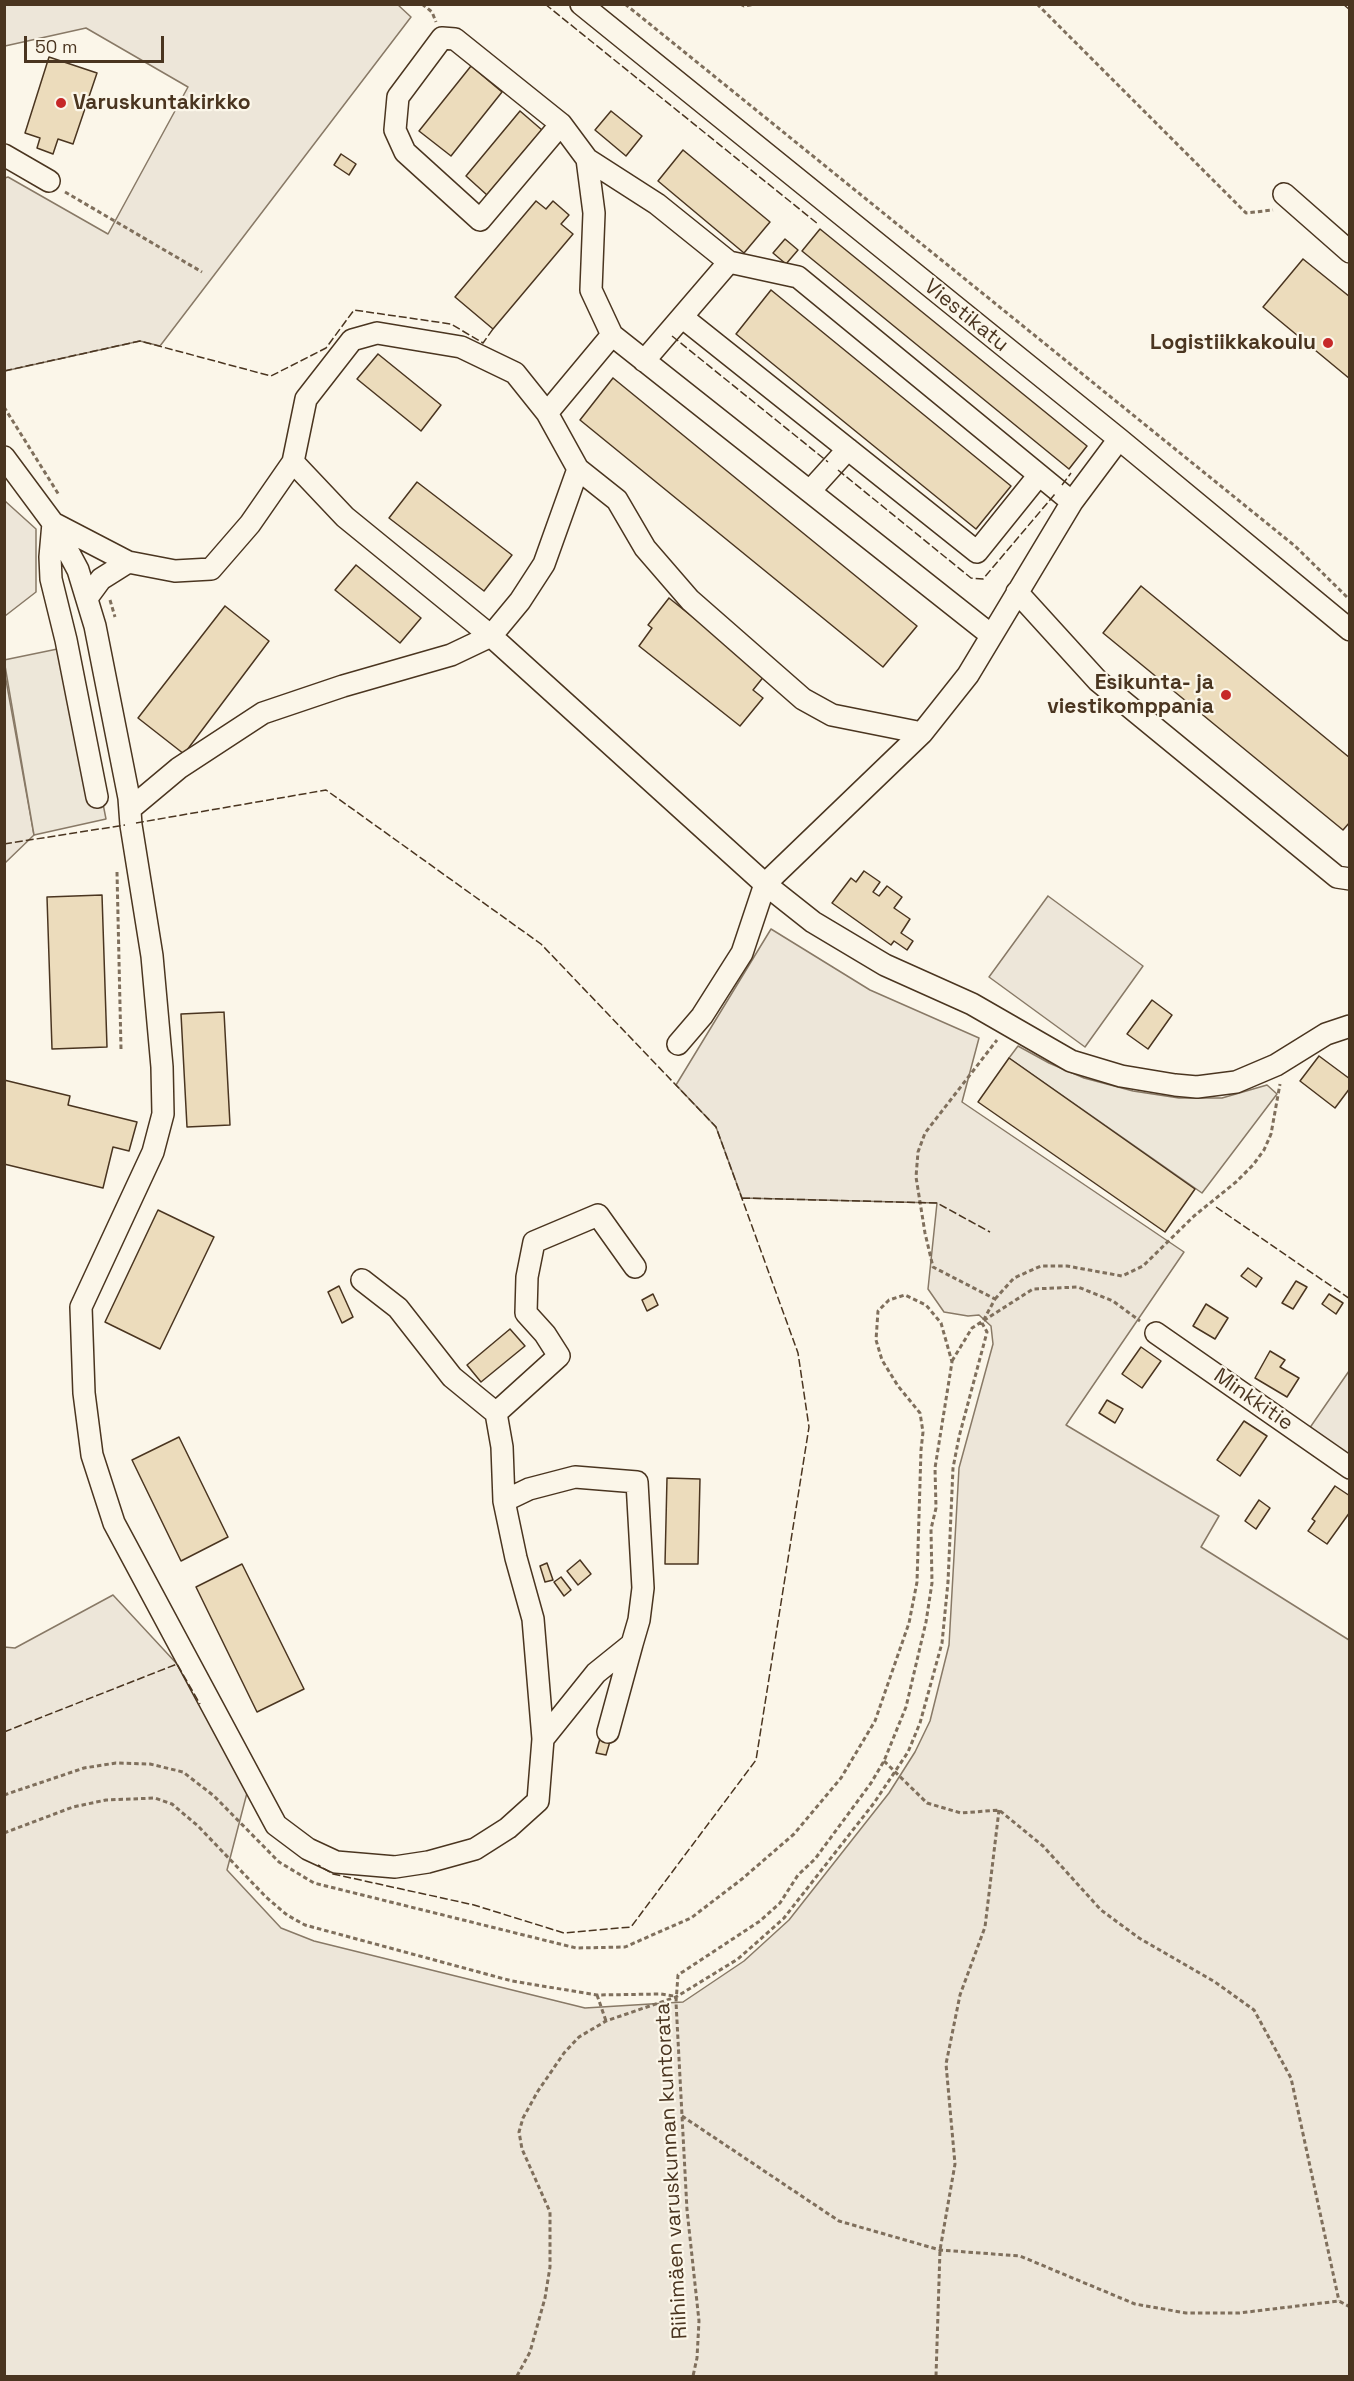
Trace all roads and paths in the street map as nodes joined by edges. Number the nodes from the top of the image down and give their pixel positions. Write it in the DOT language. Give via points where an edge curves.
graph roads {
  1 [pos="581,4"];
  2 [pos="625,4"];
  3 [pos="740,4"];
  4 [pos="756,4"];
  5 [pos="1037,4"];
  6 [pos="561,124"];
  7 [pos="4,155"];
  8 [pos="587,159"];
  9 [pos="49,181"];
  10 [pos="1292,201"];
  11 [pos="1350,252"];
  12 [pos="729,262"];
  13 [pos="202,272"];
  14 [pos="682,317"];
  15 [pos="612,335"];
  16 [pos="644,361"];
  17 [pos="547,413"];
  18 [pos="1119,439"];
  19 [pos="848,449"];
  20 [pos="4,457"];
  21 [pos="293,462"];
  22 [pos="578,469"];
  23 [pos="1039,475"];
  24 [pos="810,491"];
  25 [pos="1072,502"];
  26 [pos="53,523"];
  27 [pos="128,562"];
  28 [pos="1017,592"];
  29 [pos="87,598"];
  30 [pos="1350,600"];
  31 [pos="1350,630"];
  32 [pos="991,635"];
  33 [pos="491,636"];
  34 [pos="922,733"];
  35 [pos="97,797"];
  36 [pos="130,817"];
  37 [pos="1350,879"];
  38 [pos="765,884"];
  39 [pos="1008,1026"];
  40 [pos="1350,1026"];
  41 [pos="678,1044"];
  42 [pos="1276,1065"];
  43 [pos="635,1267"];
  44 [pos="362,1281"];
  45 [pos="994,1299"];
  46 [pos="982,1323"];
  47 [pos="1156,1333"];
  48 [pos="952,1362"];
  49 [pos="496,1413"];
  50 [pos="1350,1468"];
  51 [pos="504,1501"];
  52 [pos="632,1644"];
  53 [pos="608,1732"];
  54 [pos="543,1739"];
  55 [pos="884,1761"];
  56 [pos="896,1772"];
  57 [pos="4,1796"];
  58 [pos="999,1810"];
  59 [pos="4,1833"];
  60 [pos="597,1995"];
  61 [pos="676,1996"];
  62 [pos="606,2021"];
  63 [pos="682,2116"];
  64 [pos="940,2250"];
  65 [pos="1339,2301"];
  66 [pos="1350,2307"];
  67 [pos="517,2376"];
  68 [pos="693,2376"];
  69 [pos="936,2376"];
  1 -- 18 [label="street, Viestikatu"];
  2 -- 30 [label="path" via="1295,546"];
  3 -- 4 [label="path"];
  5 -- 10 [label="path" via="1246,213"];
  6 -- 6 [label="street" via="455,39 442,38 398,97 395,130 405,152 480,220"];
  6 -- 8 [label="street"];
  7 -- 9 [label="street"];
  8 -- 12 [label="street" via="657,204"];
  8 -- 15 [label="street" via="594,213 591,290"];
  9 -- 13 [label="path"];
  10 -- 11 [label="street"];
  12 -- 14 [label="street"];
  12 -- 23 [label="street" via="798,276"];
  14 -- 16 [label="street"];
  14 -- 19 [label="street"];
  15 -- 16 [label="street"];
  15 -- 17 [label="street"];
  16 -- 24 [label="street"];
  17 -- 21 [label="street" via="515,373 460,347 377,333 352,340 306,399"];
  17 -- 22 [label="street"];
  18 -- 25 [label="street"];
  18 -- 31 [label="street, Viestikatu"];
  19 -- 23 [label="street" via="976,552"];
  19 -- 24 [label="street"];
  20 -- 26 [label="street"];
  21 -- 27 [label="street" via="250,524 211,569 175,571"];
  21 -- 33 [label="street" via="345,517"];
  22 -- 33 [label="street" via="544,564"];
  22 -- 34 [label="street" via="617,500 645,548 690,600 804,699 832,715"];
  23 -- 25 [label="street"];
  24 -- 32 [label="street"];
  25 -- 28 [label="street"];
  26 -- 27 [label="street"];
  26 -- 29 [label="street" via="78,570"];
  26 -- 35 [label="street" via="51,579"];
  27 -- 29 [label="street" via="101,579"];
  28 -- 32 [label="street"];
  28 -- 37 [label="street" via="1098,681 1336,877"];
  29 -- 36 [label="street"];
  32 -- 34 [label="street" via="973,669"];
  33 -- 36 [label="street" via="451,655 263,713 179,768"];
  33 -- 38 [label="street"];
  34 -- 38 [label="street"];
  36 -- 54 [label="street" via="152,956 163,1114 153,1152 81,1307 87,1427 114,1523 276,1825 308,1849 336,1862 395,1867 475,1849 508,1828 538,1801"];
  38 -- 39 [label="street" via="849,945 972,1004"];
  38 -- 41 [label="street" via="742,953 702,1016"];
  39 -- 42 [label="street" via="1095,1070 1175,1085 1219,1086"];
  39 -- 45 [label="path" via="925,1133 918,1152 916,1177 933,1267"];
  40 -- 42 [label="street" via="1326,1034"];
  42 -- 45 [label="path" via="1280,1083 1277,1108 1264,1150 1236,1182 1143,1266 1122,1276 1067,1266 1041,1266 1014,1278"];
  43 -- 49 [label="street" via="598,1215 534,1242 527,1277 526,1313 559,1356"];
  44 -- 49 [label="street" via="398,1308 452,1377"];
  45 -- 46 [label="path"];
  46 -- 47 [label="path" via="1034,1289 1078,1287 1113,1301"];
  46 -- 48 [label="path" via="972,1328"];
  46 -- 56 [label="path" via="987,1332 953,1468 942,1643 920,1723"];
  47 -- 50 [label="street, Minkkitie"];
  48 -- 55 [label="path, Riihimäen varuskunnan kuntorata" via="935,1468 932,1583 926,1622 906,1707"];
  48 -- 57 [label="path, Riihimäen varuskunnan kuntorata" via="941,1323 926,1305 905,1296 889,1300 878,1311 876,1340 882,1360 920,1413 923,1432 917,1582 909,1623 874,1721 840,1778 794,1834 692,1918 625,1947 576,1948 314,1883 279,1862 214,1796 183,1772 150,1764 116,1763 84,1768"];
  49 -- 51 [label="street"];
  51 -- 52 [label="street" via="529,1489 575,1477 637,1482 643,1588"];
  51 -- 54 [label="street" via="533,1619"];
  52 -- 53 [label="street"];
  52 -- 54 [label="street" via="597,1673"];
  55 -- 56 [label="path"];
  55 -- 61 [label="path, Riihimäen varuskunnan kuntorata" via="780,1903 760,1921 678,1975"];
  56 -- 58 [label="path" via="927,1803 961,1813"];
  56 -- 61 [label="path" via="784,1918 738,1959"];
  58 -- 64 [label="path" via="985,1927 960,1995 946,2064 955,2164"];
  58 -- 65 [label="path" via="1043,1846 1101,1910 1254,2010 1291,2078"];
  59 -- 60 [label="path" via="84,1804 155,1798 172,1804 198,1826 266,1897 305,1925 512,1981"];
  60 -- 61 [label="path"];
  60 -- 62 [label="path"];
  61 -- 62 [label="path"];
  61 -- 63 [label="path, Riihimäen varuskunnan kuntorata"];
  62 -- 67 [label="path" via="579,2037 564,2053 538,2091 519,2132 522,2149 550,2212 550,2267 530,2352"];
  63 -- 64 [label="path" via="839,2221"];
  63 -- 68 [label="path, Riihimäen varuskunnan kuntorata" via="699,2320"];
  64 -- 65 [label="path" via="1020,2256 1135,2304 1186,2313 1239,2313"];
  64 -- 69 [label="path"];
  65 -- 66 [label="path"];
}
